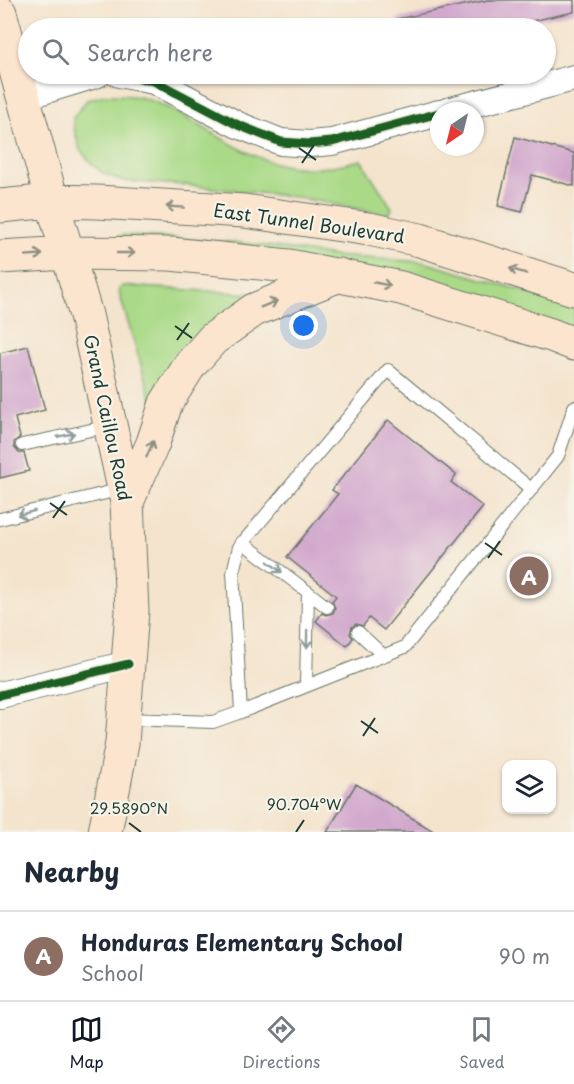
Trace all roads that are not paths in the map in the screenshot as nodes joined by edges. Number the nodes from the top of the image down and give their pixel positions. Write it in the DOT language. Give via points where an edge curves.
graph roads {
  1 [pos="0,14"];
  2 [pos="574,78"];
  3 [pos="18,79"];
  4 [pos="556,83"];
  5 [pos="19,84"];
  6 [pos="65,84"];
  7 [pos="160,84"];
  8 [pos="551,84"];
  9 [pos="23,97"];
  10 [pos="482,102"];
  11 [pos="430,115"];
  12 [pos="52,201"];
  13 [pos="0,206"];
  14 [pos="68,253"];
  15 [pos="0,257"];
  16 [pos="339,275"];
  17 [pos="574,289"];
  18 [pos="574,344"];
  19 [pos="574,407"];
  20 [pos="109,426"];
  21 [pos="22,445"];
  22 [pos="531,489"];
  23 [pos="125,495"];
  24 [pos="0,519"];
  25 [pos="242,542"];
  26 [pos="308,592"];
  27 [pos="327,608"];
  28 [pos="358,632"];
  29 [pos="383,655"];
  30 [pos="128,664"];
  31 [pos="306,686"];
  32 [pos="0,695"];
  33 [pos="241,712"];
  34 [pos="124,719"];
  35 [pos="105,832"];
  1 -- 3 [label="main road, Grand Caillou Road"];
  2 -- 4 [label="street"];
  5 -- 9 [label="main road, Grand Caillou Road"];
  6 -- 9 [label="street"];
  7 -- 11 [label="street" via="238,125 281,142 332,142"];
  8 -- 10 [label="street"];
  9 -- 12 [label="main road, Grand Caillou Road"];
  12 -- 13 [label="main road, East Tunnel Boulevard"];
  12 -- 14 [label="main road, Grand Caillou Road"];
  17 -- 12 [label="main road, East Tunnel Boulevard, one-way" via="420,240 369,229 244,211"];
  15 -- 14 [label="main road, one-way"];
  14 -- 16 [label="main road, one-way" via="170,254"];
  14 -- 20 [label="main road, Grand Caillou Road" via="86,315"];
  16 -- 18 [label="main road, one-way" via="401,288"];
  23 -- 16 [label="main road, one-way" via="153,443 166,403 190,365 213,339 254,310"];
  19 -- 22 [label="lane" via="558,456"];
  21 -- 20 [label="lane, one-way"];
  20 -- 23 [label="main road, Grand Caillou Road"];
  22 -- 25 [label="lane" via="388,370"];
  22 -- 29 [label="lane" via="405,647"];
  23 -- 24 [label="lane, one-way"];
  23 -- 30 [label="main road, Grand Caillou Road" via="132,611"];
  25 -- 26 [label="lane, one-way"];
  25 -- 33 [label="lane" via="233,572"];
  26 -- 27 [label="lane"];
  26 -- 31 [label="lane, one-way"];
  28 -- 29 [label="lane"];
  29 -- 31 [label="lane"];
  30 -- 32 [label="street"];
  30 -- 34 [label="main road, Grand Caillou Road"];
  31 -- 33 [label="lane"];
  33 -- 34 [label="lane" via="213,722"];
  34 -- 35 [label="main road, Grand Caillou Road"];
}
